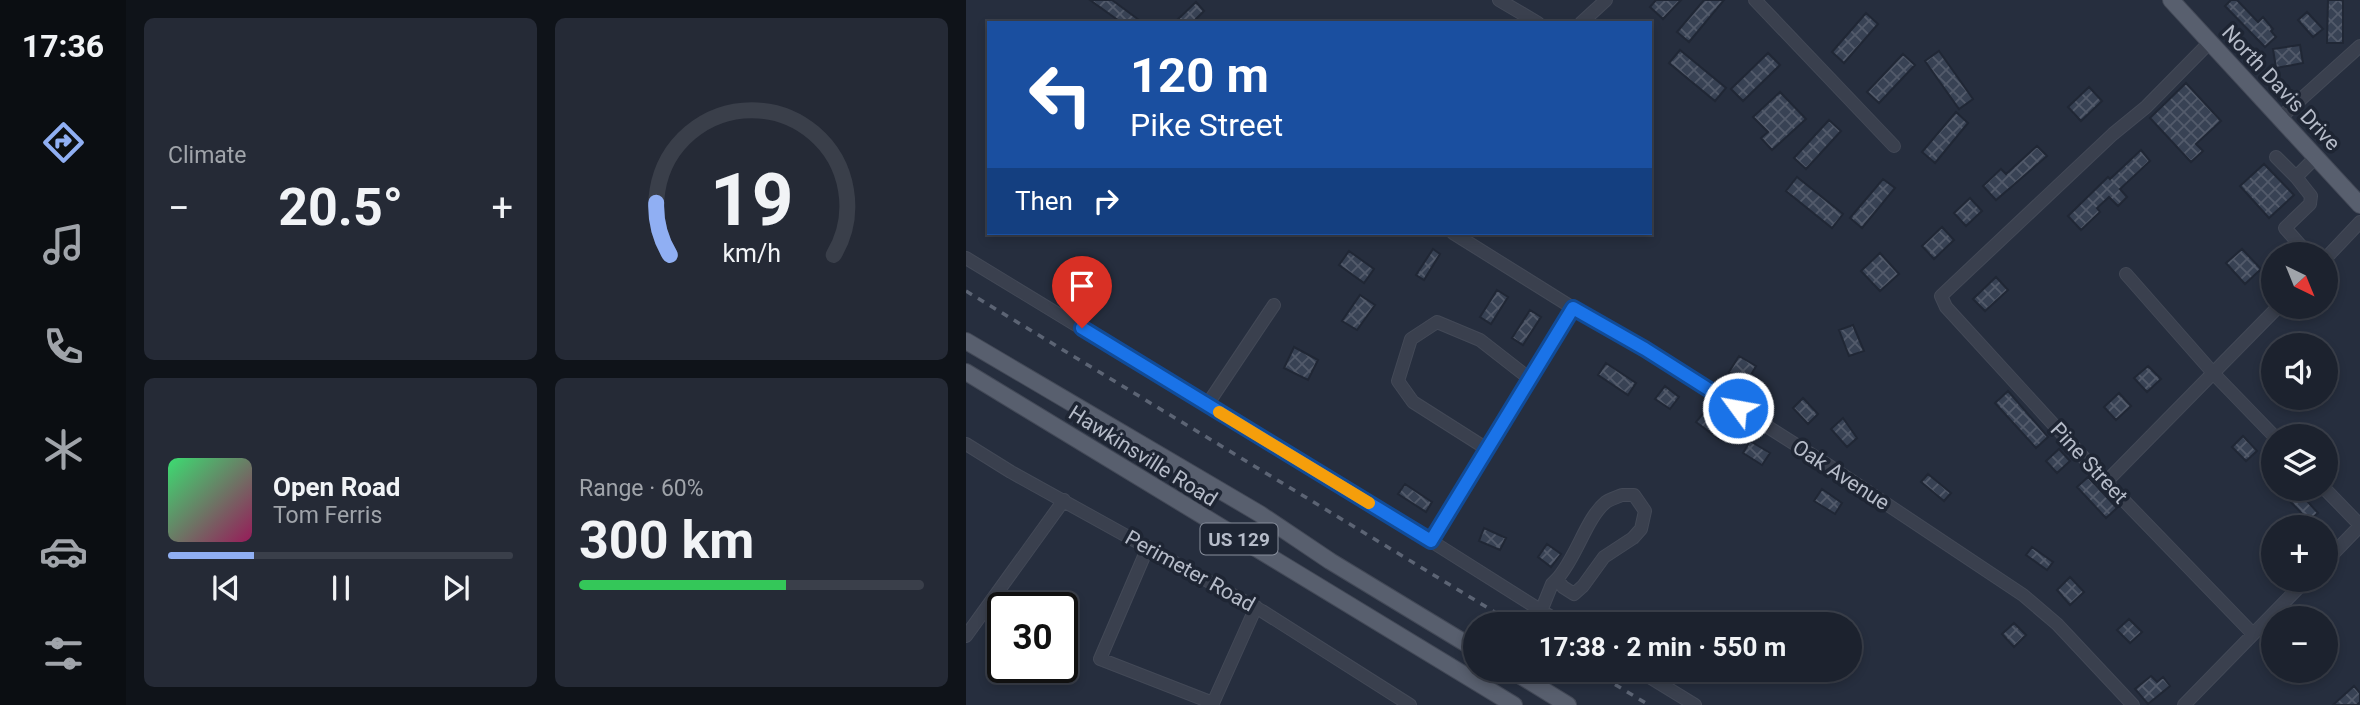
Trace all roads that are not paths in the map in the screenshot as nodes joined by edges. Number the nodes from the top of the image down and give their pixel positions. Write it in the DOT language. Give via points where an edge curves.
graph roads {
  1 [pos="1499,0"];
  2 [pos="1606,0"];
  3 [pos="1755,0"];
  4 [pos="2171,0"];
  5 [pos="1535,21"];
  6 [pos="1583,21"];
  7 [pos="2210,42"];
  8 [pos="2360,46"];
  9 [pos="2280,118"];
  10 [pos="1894,146"];
  11 [pos="2276,156"];
  12 [pos="2316,157"];
  13 [pos="2296,177"];
  14 [pos="2360,205"];
  15 [pos="2360,222"];
  16 [pos="1456,235"];
  17 [pos="2297,242"];
  18 [pos="2338,245"];
  19 [pos="966,258"];
  20 [pos="2126,274"];
  21 [pos="1274,305"];
  22 [pos="1573,308"];
  23 [pos="2267,319"];
  24 [pos="966,341"];
  25 [pos="966,372"];
  26 [pos="2214,374"];
  27 [pos="1530,379"];
  28 [pos="1207,405"];
  29 [pos="2262,424"];
  30 [pos="966,444"];
  31 [pos="1487,449"];
  32 [pos="2106,482"];
  33 [pos="1064,500"];
  34 [pos="2336,501"];
  35 [pos="2360,526"];
  36 [pos="1431,541"];
  37 [pos="1148,547"];
  38 [pos="2338,549"];
  39 [pos="1557,579"];
  40 [pos="2294,592"];
  41 [pos="1256,607"];
  42 [pos="1541,611"];
  43 [pos="2253,634"];
  44 [pos="966,636"];
  45 [pos="1463,642"];
  46 [pos="1531,682"];
  47 [pos="1658,682"];
  48 [pos="1410,705"];
  49 [pos="1514,705"];
  50 [pos="1568,705"];
  51 [pos="1695,705"];
  52 [pos="2133,705"];
  53 [pos="2184,705"];
  1 -- 5 [label="street"];
  2 -- 6 [label="street"];
  3 -- 10 [label="street"];
  4 -- 7 [label="main road, North Davis Drive"];
  7 -- 9 [label="main road, North Davis Drive"];
  7 -- 32 [label="street, Pine Street" via="1941,296 1946,307"];
  8 -- 9 [label="street"];
  9 -- 12 [label="main road, North Davis Drive"];
  11 -- 13 [label="street"];
  12 -- 13 [label="street"];
  12 -- 14 [label="main road, North Davis Drive"];
  13 -- 17 [label="street" via="2311,196 2310,205 2285,228"];
  15 -- 18 [label="street"];
  16 -- 22 [label="street, Oak Avenue"];
  19 -- 28 [label="street"];
  20 -- 26 [label="street"];
  21 -- 28 [label="street"];
  22 -- 27 [label="street"];
  22 -- 52 [label="street, Oak Avenue" via="1831,467 2023,595 2057,624"];
  23 -- 26 [label="street"];
  24 -- 45 [label="main road, Hawkinsville Road / US 129" via="1260,514"];
  25 -- 49 [label="main road, Hawkinsville Road / US 129"];
  26 -- 29 [label="street"];
  26 -- 32 [label="street"];
  27 -- 31 [label="street"];
  27 -- 31 [label="street" via="1480,340 1437,322 1410,339 1398,381 1413,402"];
  28 -- 36 [label="street"];
  30 -- 33 [label="street, Perimeter Road"];
  31 -- 36 [label="street"];
  32 -- 43 [label="street, Pine Street"];
  33 -- 37 [label="street, Perimeter Road"];
  33 -- 44 [label="street"];
  34 -- 35 [label="street"];
  35 -- 38 [label="street"];
  36 -- 42 [label="street"];
  37 -- 41 [label="street, Perimeter Road"];
  37 -- 41 [label="street" via="1100,659 1213,704"];
  39 -- 39 [label="street" via="1606,502 1634,495 1645,511 1641,529 1633,538 1604,557 1574,594"];
  39 -- 42 [label="street"];
  40 -- 43 [label="street"];
  41 -- 48 [label="street, Perimeter Road"];
  43 -- 53 [label="street"];
  46 -- 50 [label="main road"];
  47 -- 51 [label="street"];
}
